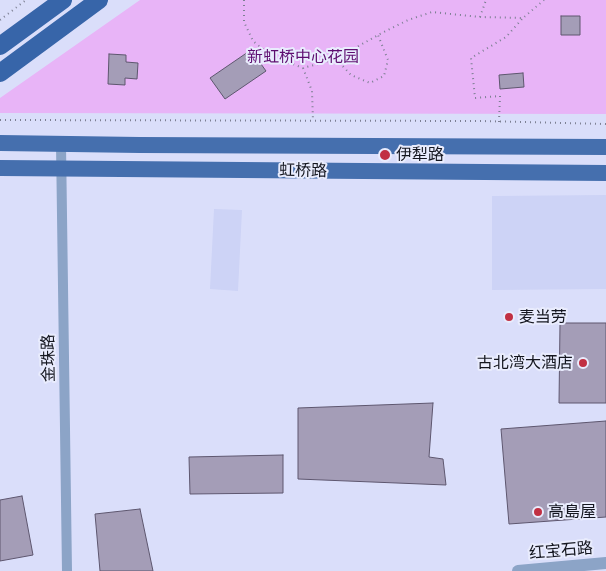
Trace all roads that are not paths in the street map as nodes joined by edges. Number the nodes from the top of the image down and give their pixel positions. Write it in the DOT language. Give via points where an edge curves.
graph roads {
  1 [pos="63,0"];
  2 [pos="99,0"];
  3 [pos="0,46"];
  4 [pos="0,73"];
  5 [pos="0,143"];
  6 [pos="18,143"];
  7 [pos="61,144"];
  8 [pos="606,147"];
  9 [pos="0,168"];
  10 [pos="57,168"];
  11 [pos="0,172"];
  12 [pos="606,173"];
  13 [pos="606,563"];
  14 [pos="68,571"];
  15 [pos="518,571"];
  1 -- 3 [label="highway"];
  2 -- 4 [label="highway"];
  5 -- 6 [label="main road, 虹桥路"];
  6 -- 7 [label="main road, 虹桥路"];
  6 -- 10 [label="main road" via="49,147 56,157"];
  7 -- 8 [label="main road, 虹桥路"];
  7 -- 10 [label="street, 金珠路"];
  9 -- 10 [label="main road, 虹桥路"];
  10 -- 11 [label="main road" via="49,173"];
  10 -- 12 [label="main road, 虹桥路"];
  10 -- 14 [label="street, 金珠路"];
  13 -- 15 [label="street, 红宝石路"];
}
